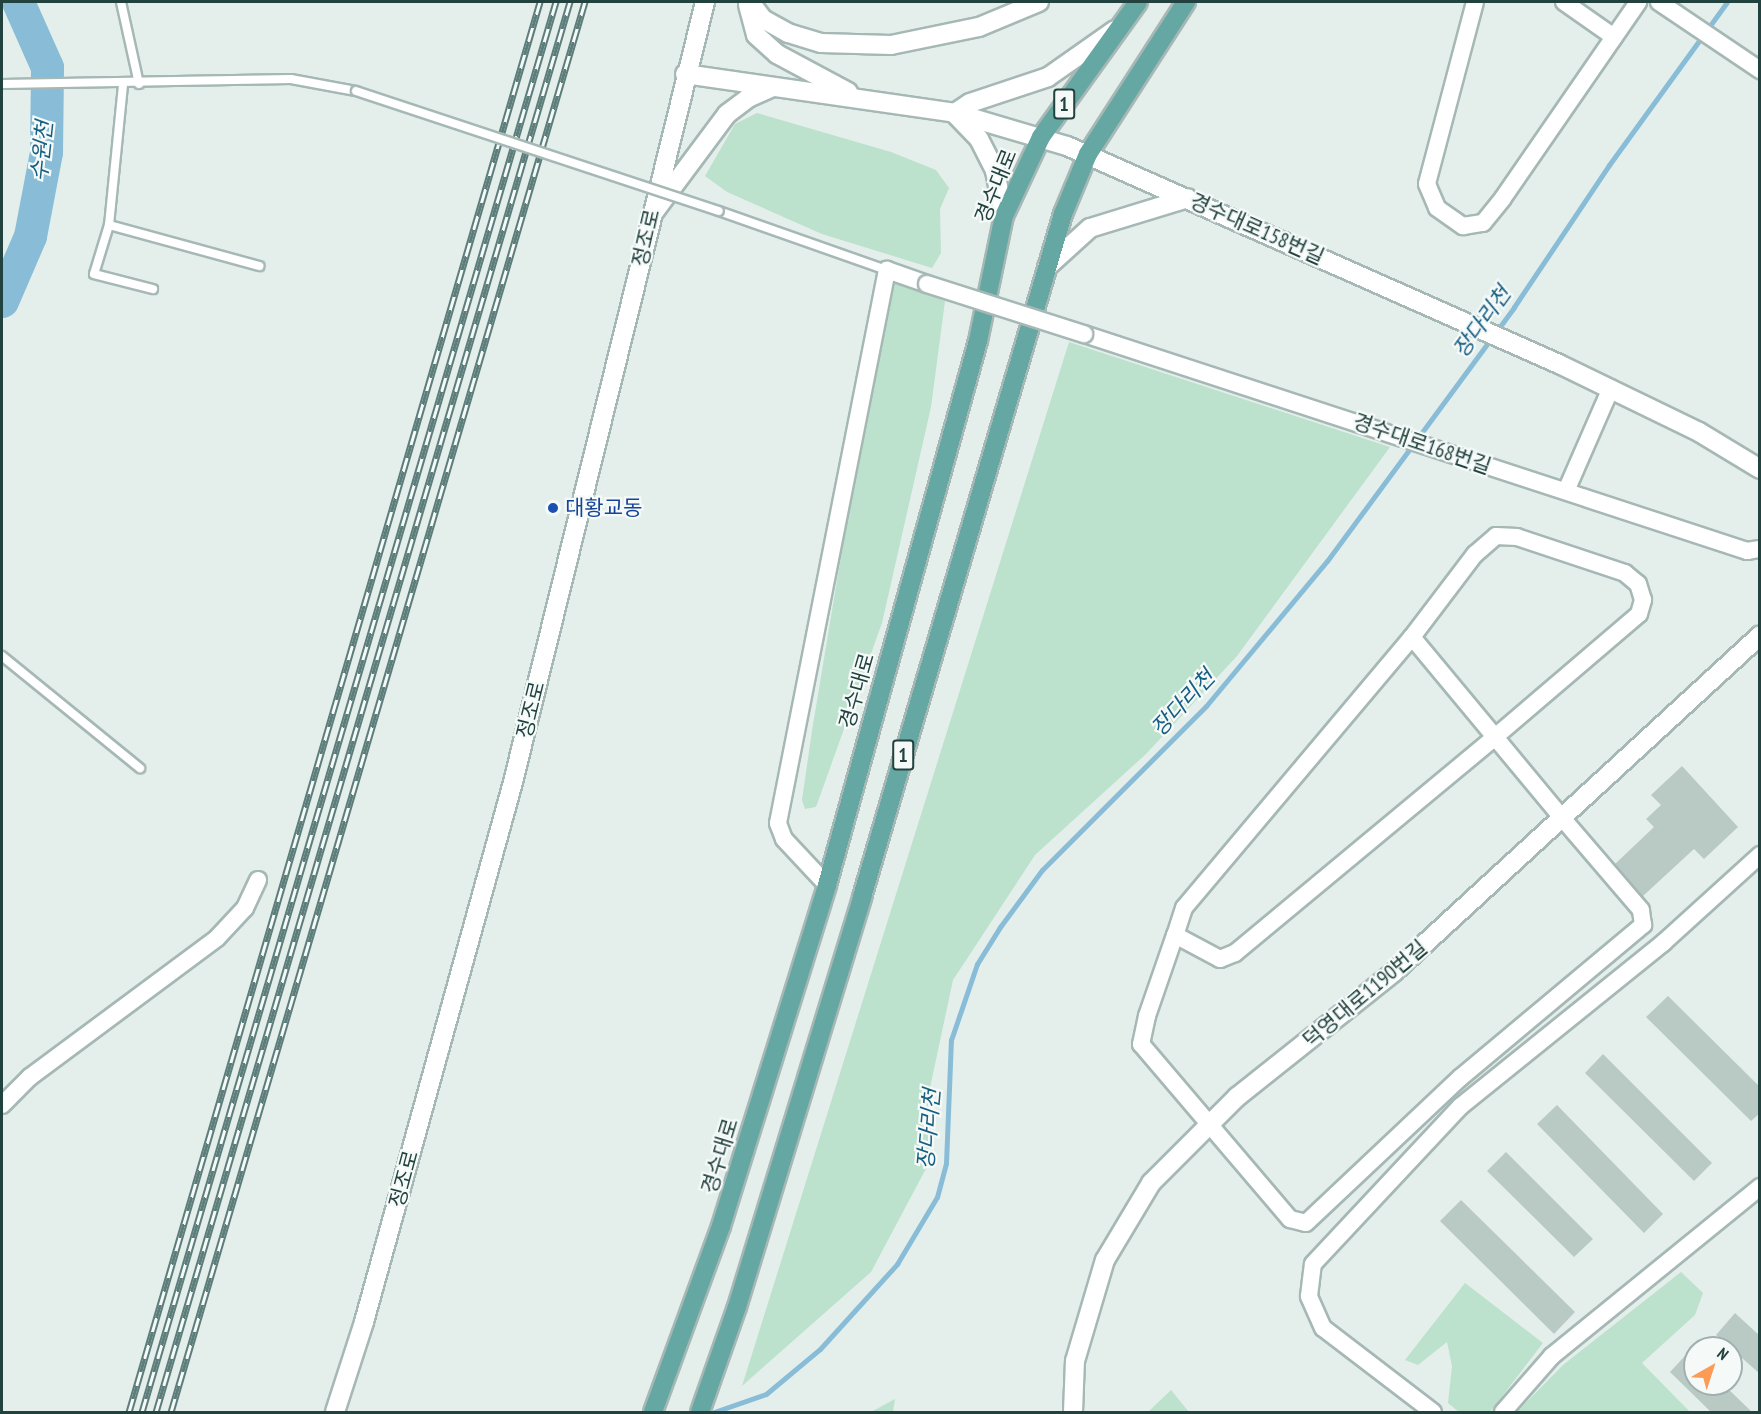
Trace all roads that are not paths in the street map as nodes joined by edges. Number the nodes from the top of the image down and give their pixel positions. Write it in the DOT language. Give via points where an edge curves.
graph roads {
  1 [pos="121,2"];
  2 [pos="705,2"];
  3 [pos="748,2"];
  4 [pos="1039,2"];
  5 [pos="1138,2"];
  6 [pos="1186,2"];
  7 [pos="1475,2"];
  8 [pos="1564,2"];
  9 [pos="1638,2"];
  10 [pos="1663,5"];
  11 [pos="1115,30"];
  12 [pos="1614,37"];
  13 [pos="1760,70"];
  14 [pos="685,74"];
  15 [pos="2,84"];
  16 [pos="139,84"];
  17 [pos="123,85"];
  18 [pos="773,87"];
  19 [pos="860,99"];
  20 [pos="955,113"];
  21 [pos="1041,137"];
  22 [pos="1088,154"];
  23 [pos="1188,198"];
  24 [pos="651,216"];
  25 [pos="1004,216"];
  26 [pos="109,225"];
  27 [pos="259,266"];
  28 [pos="1047,267"];
  29 [pos="887,270"];
  30 [pos="153,290"];
  31 [pos="1611,388"];
  32 [pos="1760,469"];
  33 [pos="1566,490"];
  34 [pos="1760,549"];
  35 [pos="1760,636"];
  36 [pos="1412,637"];
  37 [pos="2,656"];
  38 [pos="1495,737"];
  39 [pos="140,768"];
  40 [pos="1563,819"];
  41 [pos="1760,855"];
  42 [pos="258,880"];
  43 [pos="827,885"];
  44 [pos="1175,934"];
  45 [pos="2,1105"];
  46 [pos="1211,1123"];
  47 [pos="1760,1187"];
  48 [pos="335,1413"];
  49 [pos="653,1413"];
  50 [pos="700,1413"];
  51 [pos="1073,1413"];
  52 [pos="1433,1413"];
  53 [pos="1503,1413"];
  1 -- 16 [label="lane"];
  2 -- 14 [label="street, 정조로"];
  3 -- 4 [label="street" via="763,19 788,33 821,43 891,45 978,27"];
  3 -- 19 [label="street" via="756,35 777,54"];
  5 -- 11 [label="main road, 경수대로 / 1"];
  6 -- 22 [label="main road, 1"];
  7 -- 12 [label="street" via="1427,184 1437,208 1464,226 1483,223 1503,198"];
  8 -- 12 [label="street"];
  9 -- 12 [label="street"];
  10 -- 13 [label="street"];
  11 -- 20 [label="street" via="1048,77 970,103"];
  11 -- 21 [label="main road, 경수대로 / 1"];
  14 -- 18 [label="street, 경수대로158번길"];
  14 -- 24 [label="street, 정조로"];
  15 -- 17 [label="lane"];
  16 -- 17 [label="lane"];
  16 -- 29 [label="lane, bridge" via="291,79 356,92"];
  17 -- 26 [label="lane"];
  18 -- 19 [label="street, 경수대로158번길"];
  18 -- 24 [label="street" via="748,98 727,114"];
  19 -- 20 [label="street, 경수대로158번길"];
  20 -- 21 [label="street, 경수대로158번길"];
  20 -- 25 [label="street" via="979,139 995,171"];
  21 -- 22 [label="street, 경수대로158번길"];
  21 -- 25 [label="main road, 경수대로 / 1"];
  22 -- 23 [label="street, 경수대로158번길"];
  22 -- 28 [label="main road, 1" via="1063,214"];
  23 -- 28 [label="street" via="1090,228"];
  23 -- 31 [label="street, 경수대로158번길"];
  24 -- 48 [label="street, 정조로" via="513,782 364,1322"];
  25 -- 43 [label="main road, 경수대로 / 1" via="978,341"];
  26 -- 27 [label="lane"];
  26 -- 30 [label="lane" via="94,274"];
  28 -- 50 [label="main road, 1" via="862,897"];
  29 -- 33 [label="street, 경수대로168번길, bridge"];
  29 -- 43 [label="street" via="778,823 784,839"];
  31 -- 32 [label="street"];
  31 -- 33 [label="street"];
  33 -- 34 [label="street, 경수대로168번길" via="1747,551"];
  35 -- 40 [label="street, 덕영대로1190번길"];
  36 -- 38 [label="street"];
  36 -- 38 [label="street" via="1474,554 1496,536 1517,537 1625,573 1638,584 1643,600 1639,614"];
  36 -- 44 [label="street" via="1184,908"];
  37 -- 39 [label="lane"];
  38 -- 40 [label="street"];
  38 -- 44 [label="street" via="1235,953 1220,959"];
  40 -- 46 [label="street, 덕영대로1190번길" via="1394,972 1237,1097"];
  40 -- 46 [label="street" via="1641,910 1643,925 1460,1078 1322,1212 1306,1223 1290,1219"];
  41 -- 52 [label="street" via="1663,943 1461,1106 1312,1264 1309,1296 1323,1328"];
  42 -- 45 [label="street" via="245,909 217,938 132,1012 30,1077"];
  43 -- 49 [label="main road, 경수대로 / 1" via="721,1226"];
  44 -- 46 [label="street" via="1141,1044"];
  46 -- 51 [label="street, 덕영대로1190번길" via="1151,1183 1105,1260 1075,1361"];
  47 -- 53 [label="street" via="1552,1356"];
}
